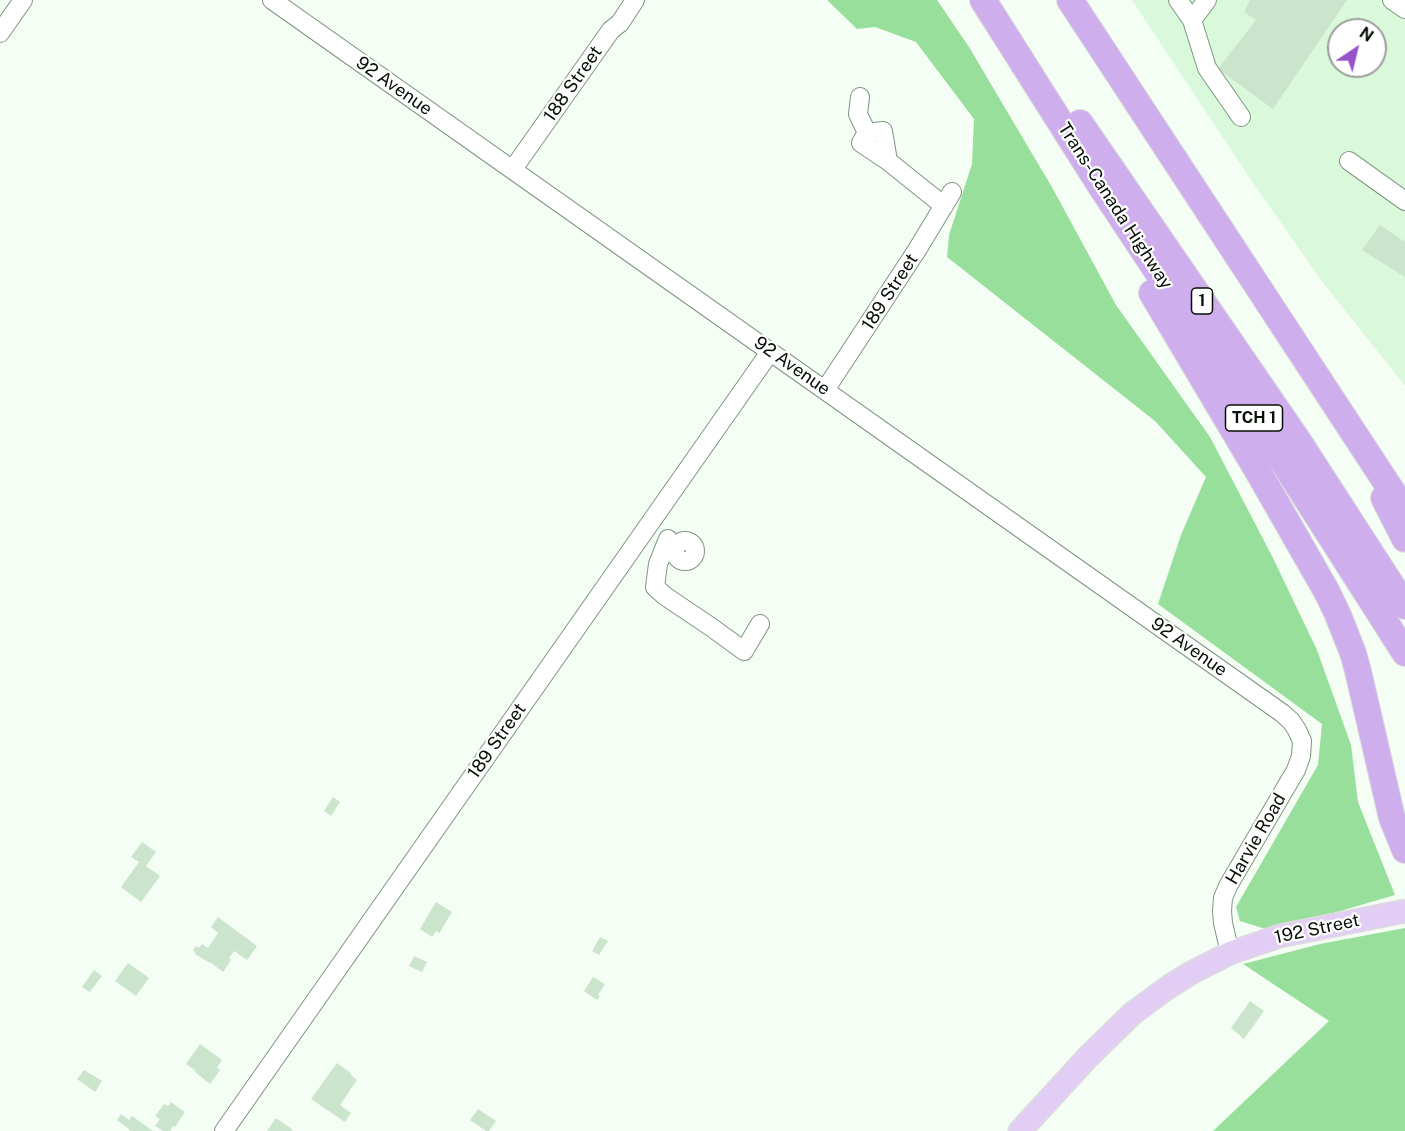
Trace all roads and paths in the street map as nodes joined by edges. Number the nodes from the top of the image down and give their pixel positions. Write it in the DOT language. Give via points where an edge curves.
graph roads {
  1 [pos="23,0"];
  2 [pos="272,0"];
  3 [pos="635,0"];
  4 [pos="983,0"];
  5 [pos="994,0"];
  6 [pos="1070,0"];
  7 [pos="1178,0"];
  8 [pos="1207,0"];
  9 [pos="1392,0"];
  10 [pos="1405,9"];
  11 [pos="1192,20"];
  12 [pos="0,33"];
  13 [pos="860,97"];
  14 [pos="1241,117"];
  15 [pos="1350,161"];
  16 [pos="513,170"];
  17 [pos="1100,185"];
  18 [pos="1405,201"];
  19 [pos="770,352"];
  20 [pos="1301,354"];
  21 [pos="825,390"];
  22 [pos="1340,412"];
  23 [pos="1405,482"];
  24 [pos="1405,511"];
  25 [pos="648,526"];
  26 [pos="1405,539"];
  27 [pos="1405,606"];
  28 [pos="760,624"];
  29 [pos="1405,653"];
  30 [pos="1302,741"];
  31 [pos="1405,850"];
  32 [pos="1405,911"];
  33 [pos="1230,953"];
  34 [pos="225,1131"];
  35 [pos="1020,1131"];
  1 -- 12 [label="street"];
  2 -- 16 [label="street, 92 Avenue"];
  3 -- 16 [label="street, 188 Street"];
  4 -- 17 [label="highway, Trans-Canada Highway / TCH 1"];
  5 -- 27 [label="highway, Trans-Canada Highway / 1" via="1299,442"];
  6 -- 20 [label="highway"];
  7 -- 11 [label="street"];
  8 -- 11 [label="street"];
  9 -- 10 [label="street"];
  11 -- 14 [label="street" via="1207,68"];
  13 -- 21 [label="street, 189 Street" via="858,114 867,133 883,131 888,161 948,199"];
  15 -- 18 [label="street"];
  16 -- 19 [label="street, 92 Avenue"];
  17 -- 29 [label="highway, Trans-Canada Highway / TCH 1"];
  17 -- 31 [label="highway" via="1133,261 1338,615 1353,653 1386,796"];
  19 -- 21 [label="street, 92 Avenue"];
  19 -- 25 [label="street, 189 Street"];
  20 -- 22 [label="highway"];
  20 -- 23 [label="highway"];
  21 -- 30 [label="street, 92 Avenue" via="1282,713"];
  22 -- 24 [label="highway"];
  22 -- 26 [label="highway"];
  25 -- 28 [label="street" via="672,542 657,564 655,587 665,596 744,651"];
  25 -- 34 [label="street, 189 Street"];
  30 -- 33 [label="street, Harvie Road" via="1296,770 1223,898 1223,923"];
  32 -- 33 [label="main road, 192 Street" via="1280,936"];
  33 -- 35 [label="main road" via="1191,973 1133,1013"];
}
